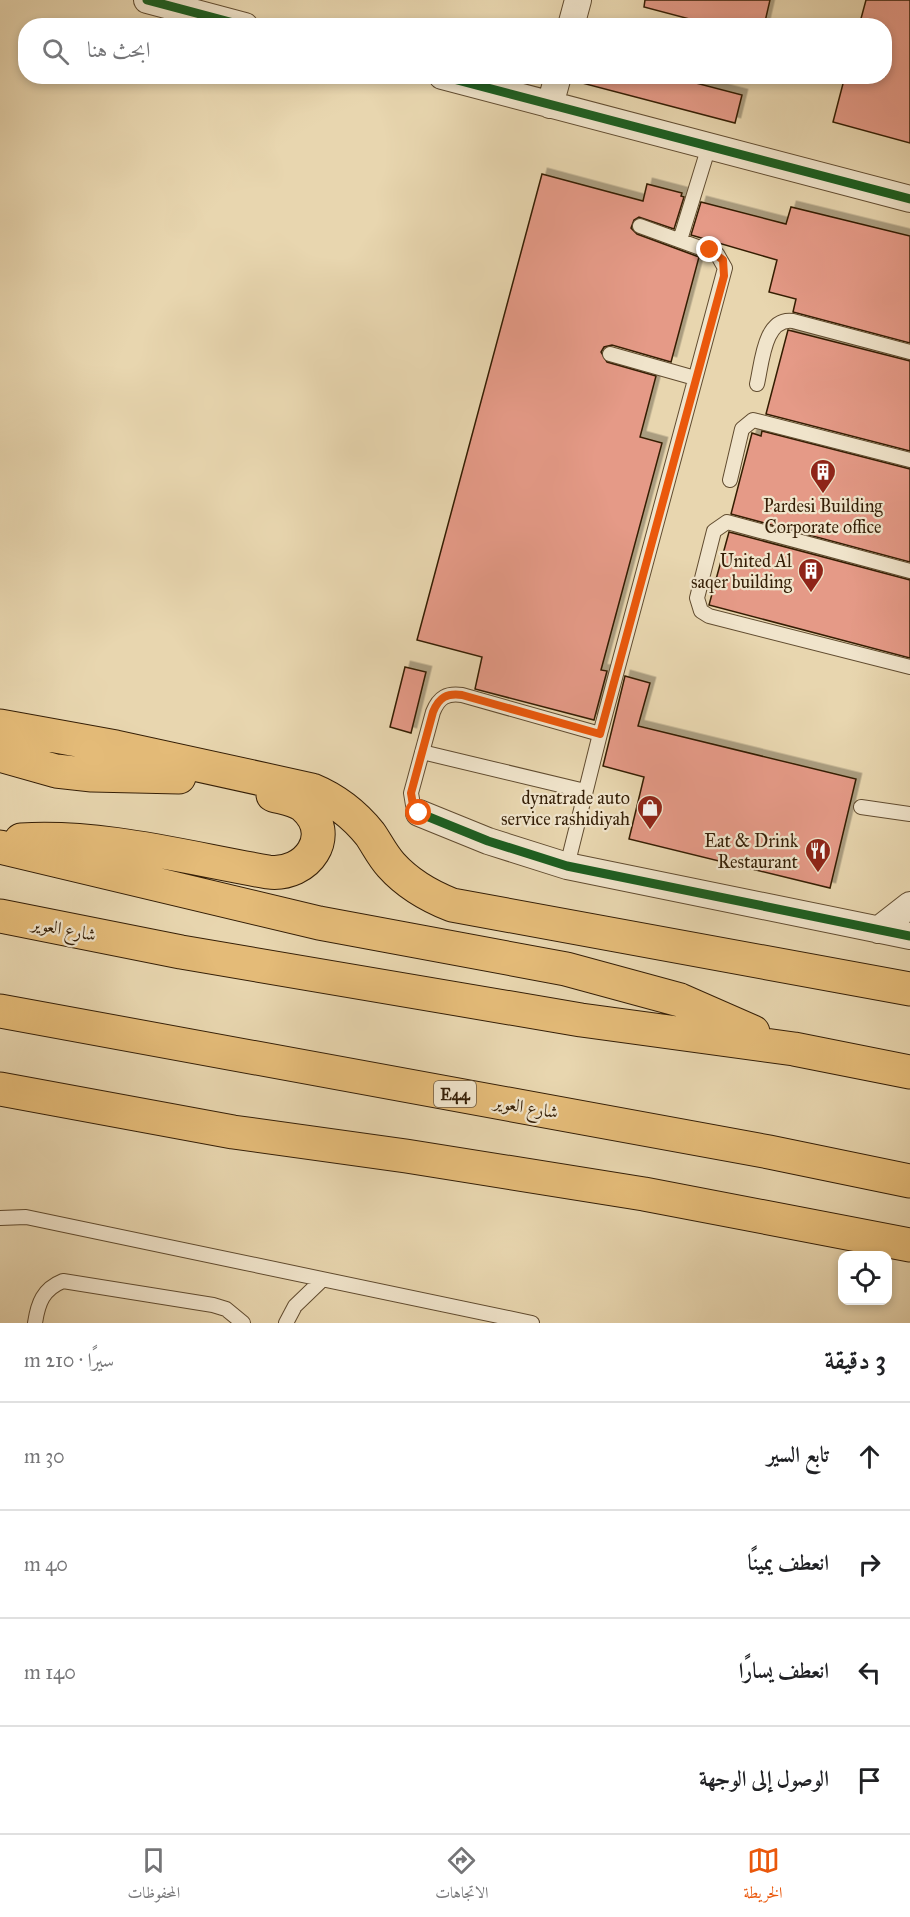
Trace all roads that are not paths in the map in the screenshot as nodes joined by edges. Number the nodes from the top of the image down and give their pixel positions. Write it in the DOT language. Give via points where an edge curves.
graph roads {
  1 [pos="147,0"];
  2 [pos="578,0"];
  3 [pos="215,18"];
  4 [pos="573,18"];
  5 [pos="472,84"];
  6 [pos="556,84"];
  7 [pos="550,105"];
  8 [pos="709,146"];
  9 [pos="910,199"];
  10 [pos="640,226"];
  11 [pos="680,240"];
  12 [pos="910,352"];
  13 [pos="610,354"];
  14 [pos="695,378"];
  15 [pos="757,384"];
  16 [pos="910,459"];
  17 [pos="730,480"];
  18 [pos="910,571"];
  19 [pos="910,667"];
  20 [pos="0,726"];
  21 [pos="600,734"];
  22 [pos="422,752"];
  23 [pos="0,755"];
  24 [pos="585,791"];
  25 [pos="861,807"];
  26 [pos="419,813"];
  27 [pos="910,814"];
  28 [pos="0,843"];
  29 [pos="0,847"];
  30 [pos="567,866"];
  31 [pos="910,905"];
  32 [pos="0,916"];
  33 [pos="878,930"];
  34 [pos="910,936"];
  35 [pos="910,989"];
  36 [pos="0,1011"];
  37 [pos="794,1049"];
  38 [pos="910,1072"];
  39 [pos="0,1089"];
  40 [pos="910,1181"];
  41 [pos="0,1218"];
  42 [pos="910,1245"];
  43 [pos="322,1280"];
  44 [pos="35,1323"];
  45 [pos="243,1323"];
  46 [pos="286,1323"];
  47 [pos="532,1323"];
  1 -- 3 [label="street"];
  2 -- 4 [label="street"];
  5 -- 7 [label="street"];
  6 -- 7 [label="street"];
  7 -- 8 [label="street"];
  8 -- 9 [label="street"];
  8 -- 11 [label="lane"];
  10 -- 11 [label="lane"];
  11 -- 14 [label="lane" via="717,254 725,268"];
  12 -- 15 [label="lane" via="783,321 771,330"];
  13 -- 14 [label="lane"];
  14 -- 21 [label="lane"];
  16 -- 17 [label="lane" via="753,420 742,429"];
  18 -- 19 [label="lane" via="727,522 714,531 697,603 709,616"];
  20 -- 35 [label="main road" via="312,790 329,797 359,820 404,877 452,905"];
  21 -- 22 [label="lane" via="453,694 436,703"];
  21 -- 24 [label="lane"];
  22 -- 24 [label="lane"];
  22 -- 26 [label="lane" via="411,793"];
  23 -- 28 [label="main road" via="56,771 201,779 295,800 311,815 317,837 309,859 300,867 279,874 96,842 48,838"];
  24 -- 30 [label="lane"];
  25 -- 27 [label="lane"];
  26 -- 30 [label="street" via="488,841"];
  29 -- 37 [label="main road" via="319,923 623,983 680,1000"];
  30 -- 33 [label="street"];
  31 -- 33 [label="street"];
  32 -- 37 [label="main road, شارع العوير" via="181,952 581,1020"];
  33 -- 34 [label="street"];
  36 -- 40 [label="main road, شارع العوير / E44"];
  37 -- 38 [label="main road, شارع العوير"];
  39 -- 42 [label="main road" via="233,1132 644,1194"];
  41 -- 43 [label="lane" via="26,1217"];
  43 -- 46 [label="lane" via="295,1306"];
  43 -- 47 [label="lane"];
  44 -- 45 [label="lane" via="42,1296 63,1281 213,1305 226,1309"];
}
